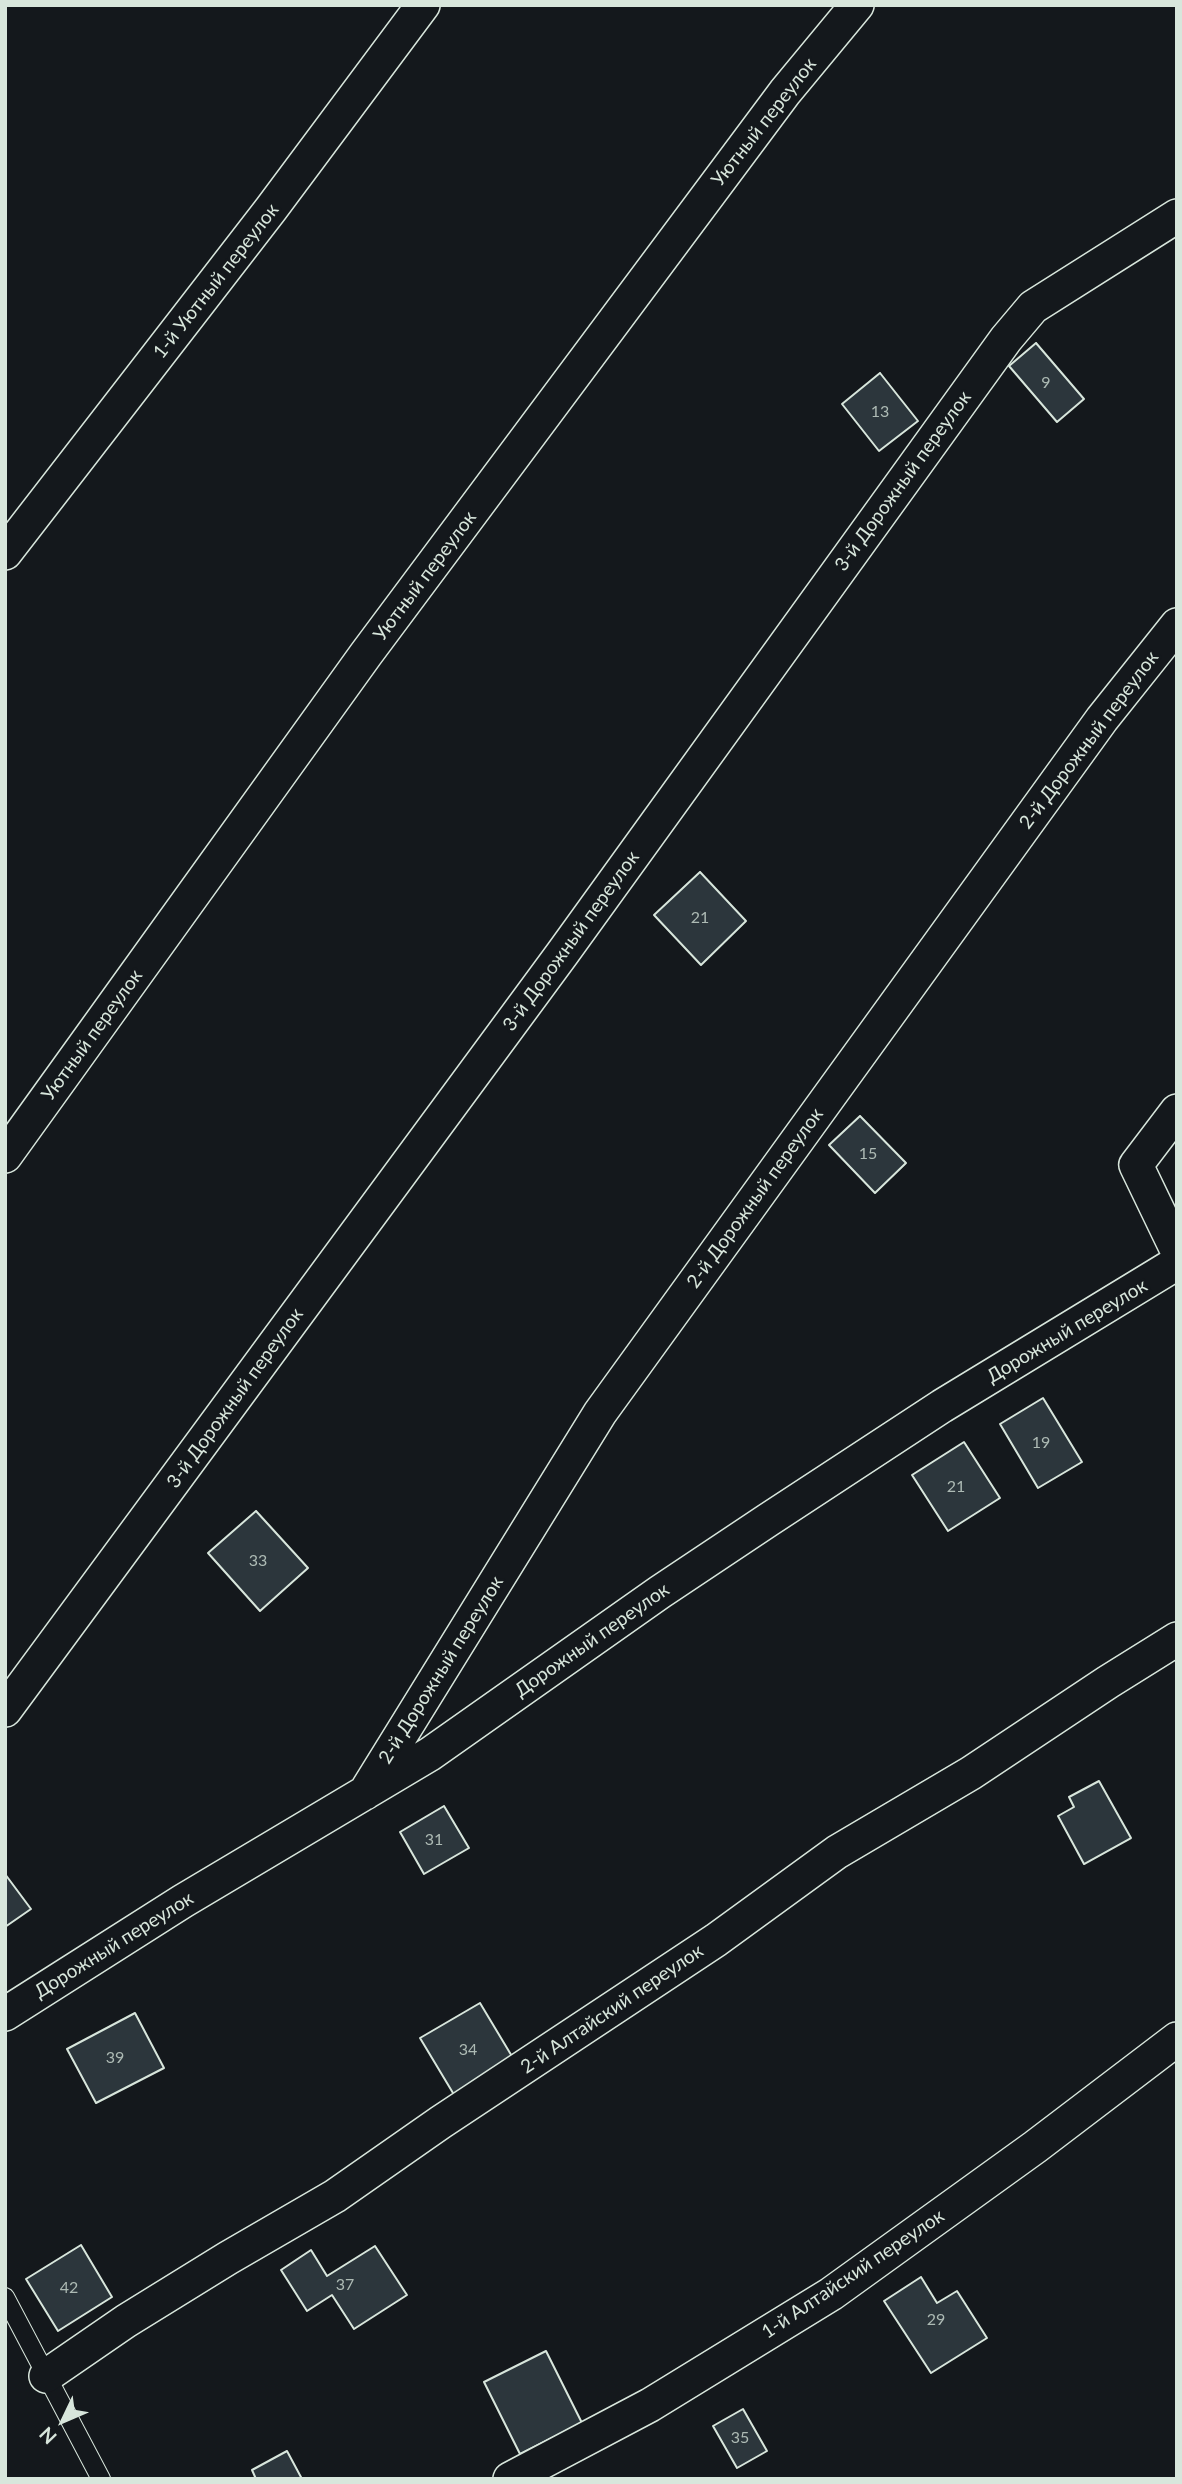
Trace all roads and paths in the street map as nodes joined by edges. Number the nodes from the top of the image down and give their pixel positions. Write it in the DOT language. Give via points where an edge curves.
graph roads {
  1 [pos="423,5"];
  2 [pos="856,5"];
  3 [pos="1177,216"];
  4 [pos="5,553"];
  5 [pos="1177,625"];
  6 [pos="1177,1111"];
  7 [pos="5,1156"];
  8 [pos="1177,1250"];
  9 [pos="1177,1263"];
  10 [pos="1177,1639"];
  11 [pos="5,1710"];
  12 [pos="365,1793"];
  13 [pos="5,2014"];
  14 [pos="1177,2039"];
  15 [pos="5,2297"];
  16 [pos="46,2376"];
  17 [pos="101,2479"];
  18 [pos="510,2479"];
  1 -- 4 [label="street, 1-й Уютный переулок"];
  2 -- 7 [label="street, Уютный переулок" via="785,92 366,654"];
  3 -- 11 [label="street, 3-й Дорожный переулок" via="1033,307 1006,339 554,966"];
  5 -- 12 [label="street, 2-й Дорожный переулок" via="1102,719 600,1413"];
  6 -- 8 [label="street" via="1136,1165"];
  9 -- 12 [label="street, Дорожный переулок" via="814,1490 430,1754"];
  10 -- 16 [label="street, 2-й Алтайский переулок" via="971,1773 837,1852 716,1940 335,2196 138,2314"];
  12 -- 13 [label="street, Дорожный переулок"];
  14 -- 18 [label="street, 1-й Алтайский переулок" via="831,2294 650,2405"];
  15 -- 16 [label="lane"];
  16 -- 17 [label="lane"];
}
